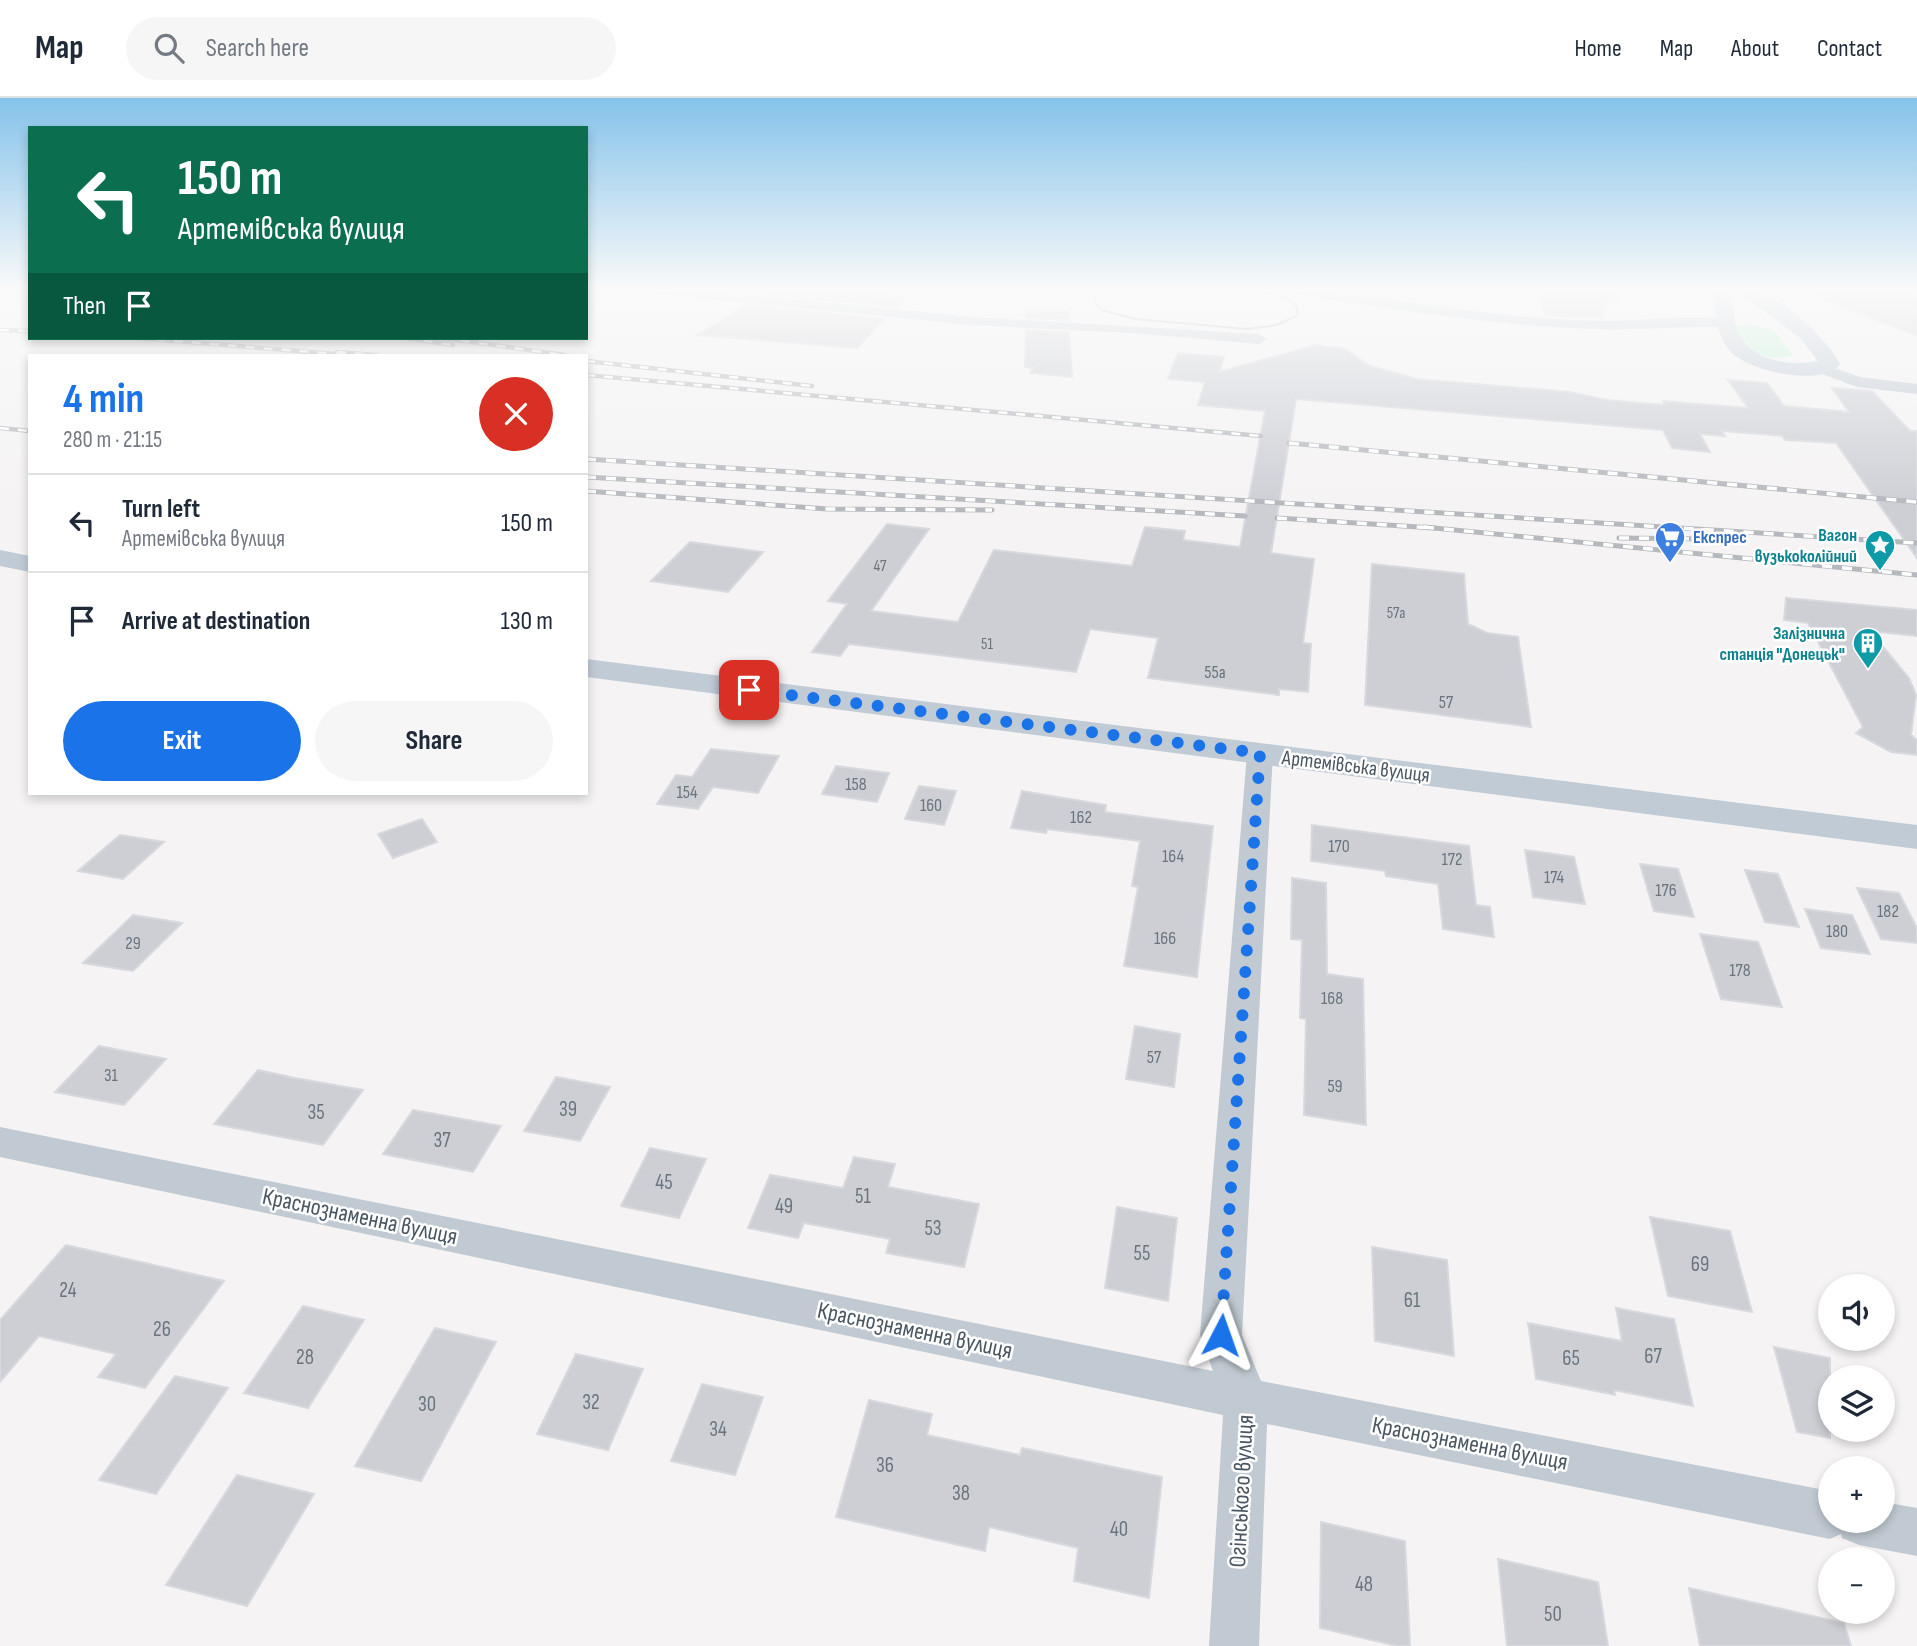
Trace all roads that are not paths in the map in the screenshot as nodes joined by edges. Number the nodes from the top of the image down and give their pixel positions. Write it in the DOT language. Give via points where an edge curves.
graph roads {
  1 [pos="1766,362"];
  2 [pos="1823,362"];
  3 [pos="1824,362"];
  4 [pos="1917,389"];
  5 [pos="0,558"];
  6 [pos="28,564"];
  7 [pos="588,668"];
  8 [pos="1260,753"];
  9 [pos="1917,837"];
  10 [pos="0,1142"];
  11 [pos="1246,1399"];
  12 [pos="1818,1513"];
  13 [pos="1895,1528"];
  14 [pos="1917,1532"];
  15 [pos="1234,1646"];
  1 -- 2 [label="main road" via="1792,368"];
  3 -- 4 [label="street" via="1857,382"];
  5 -- 6 [label="main road"];
  7 -- 8 [label="main road, Артемівська вулиця"];
  8 -- 9 [label="main road, Артемівська вулиця"];
  8 -- 11 [label="street, Огінського вулиця" via="1221,1335"];
  10 -- 11 [label="street, Краснознаменна вулиця"];
  11 -- 12 [label="street, Краснознаменна вулиця"];
  11 -- 15 [label="street, Огінського вулиця"];
  13 -- 14 [label="street"];
}
